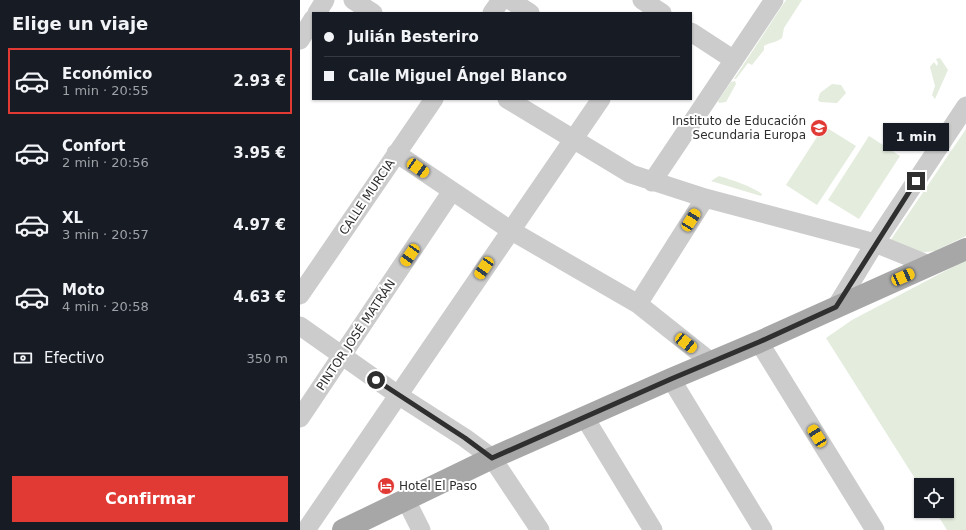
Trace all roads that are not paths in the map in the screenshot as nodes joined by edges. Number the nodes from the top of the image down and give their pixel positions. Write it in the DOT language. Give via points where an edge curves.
graph roads {
  1 [pos="325,0"];
  2 [pos="353,0"];
  3 [pos="501,0"];
  4 [pos="510,0"];
  5 [pos="642,0"];
  6 [pos="670,0"];
  7 [pos="774,0"];
  8 [pos="318,12"];
  9 [pos="371,12"];
  10 [pos="493,12"];
  11 [pos="528,12"];
  12 [pos="660,12"];
  13 [pos="663,12"];
  14 [pos="692,33"];
  15 [pos="734,60"];
  16 [pos="433,100"];
  17 [pos="508,100"];
  18 [pos="601,100"];
  19 [pos="966,106"];
  20 [pos="575,139"];
  21 [pos="396,153"];
  22 [pos="652,182"];
  23 [pos="452,191"];
  24 [pos="705,198"];
  25 [pos="510,230"];
  26 [pos="875,243"];
  27 [pos="966,249"];
  28 [pos="929,265"];
  29 [pos="300,295"];
  30 [pos="638,304"];
  31 [pos="836,307"];
  32 [pos="300,326"];
  33 [pos="759,342"];
  34 [pos="342,357"];
  35 [pos="710,362"];
  36 [pos="671,379"];
  37 [pos="398,395"];
  38 [pos="300,418"];
  39 [pos="585,418"];
  40 [pos="492,458"];
  41 [pos="406,500"];
  42 [pos="308,526"];
  43 [pos="343,530"];
  44 [pos="421,530"];
  45 [pos="540,530"];
  46 [pos="653,530"];
  47 [pos="763,530"];
  48 [pos="876,530"];
  1 -- 8 [label="street"];
  2 -- 9 [label="street"];
  3 -- 10 [label="street"];
  4 -- 11 [label="street"];
  5 -- 12 [label="street"];
  6 -- 13 [label="street"];
  7 -- 15 [label="street"];
  14 -- 15 [label="street"];
  15 -- 22 [label="street"];
  16 -- 21 [label="street, CALLE MURCIA"];
  17 -- 20 [label="street"];
  18 -- 20 [label="street"];
  19 -- 26 [label="street"];
  20 -- 22 [label="street" via="631,174"];
  20 -- 25 [label="street"];
  21 -- 23 [label="street"];
  21 -- 29 [label="street, CALLE MURCIA"];
  22 -- 24 [label="street"];
  23 -- 25 [label="street"];
  23 -- 34 [label="street, PINTOR JOSÉ MATRÁN"];
  24 -- 26 [label="street"];
  24 -- 30 [label="street"];
  25 -- 30 [label="street"];
  25 -- 37 [label="street"];
  26 -- 28 [label="street"];
  26 -- 31 [label="street"];
  27 -- 28 [label="main road"];
  28 -- 31 [label="main road"];
  30 -- 35 [label="street"];
  31 -- 33 [label="main road"];
  32 -- 34 [label="street"];
  33 -- 35 [label="main road"];
  33 -- 48 [label="street"];
  34 -- 37 [label="street"];
  34 -- 38 [label="street, PINTOR JOSÉ MATRÁN"];
  35 -- 36 [label="main road"];
  36 -- 39 [label="main road"];
  36 -- 47 [label="street"];
  37 -- 40 [label="street"];
  37 -- 42 [label="street"];
  39 -- 40 [label="main road"];
  39 -- 46 [label="street"];
  40 -- 41 [label="main road"];
  40 -- 45 [label="street"];
  41 -- 43 [label="main road"];
  41 -- 44 [label="street"];
}
